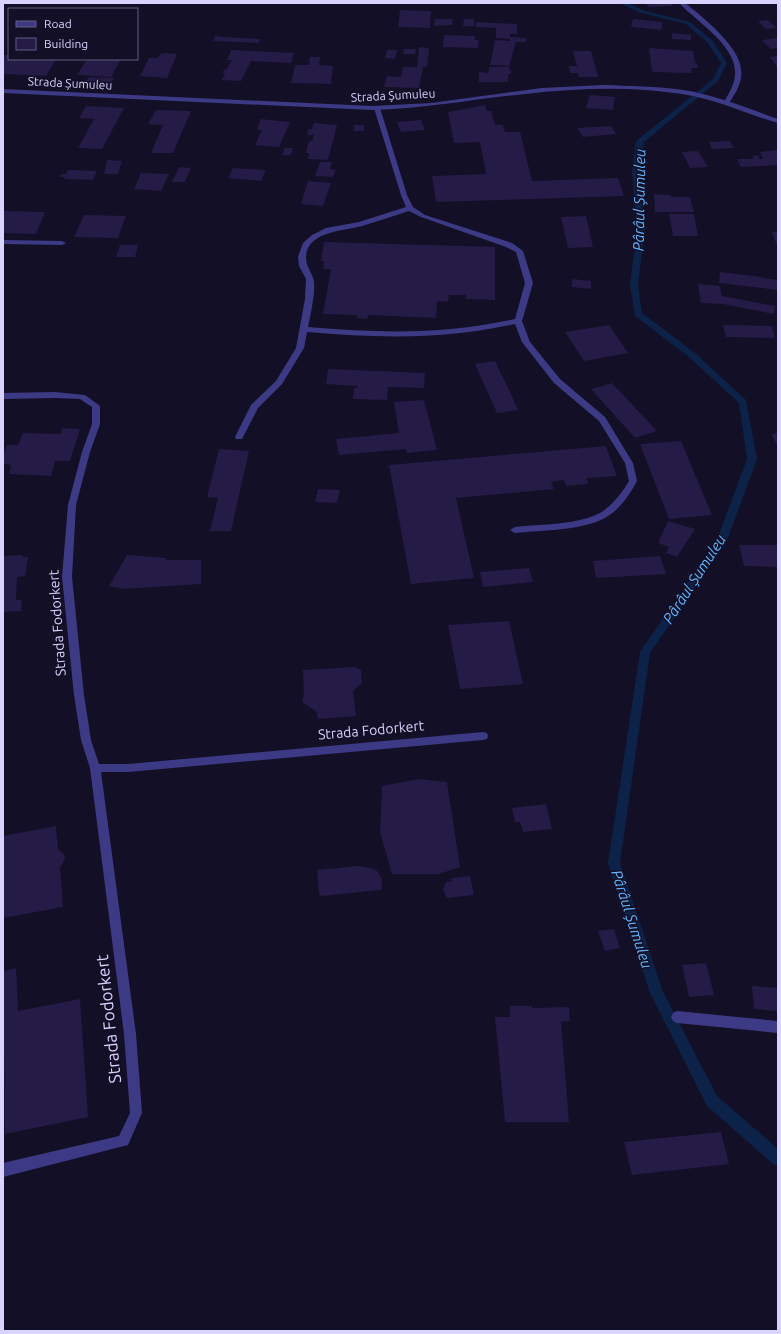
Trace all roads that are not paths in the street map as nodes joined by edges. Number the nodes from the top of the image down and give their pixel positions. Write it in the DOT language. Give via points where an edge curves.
graph roads {
  1 [pos="682,3"];
  2 [pos="3,91"];
  3 [pos="727,102"];
  4 [pos="377,108"];
  5 [pos="778,121"];
  6 [pos="410,208"];
  7 [pos="3,242"];
  8 [pos="62,243"];
  9 [pos="518,321"];
  10 [pos="305,329"];
  11 [pos="3,396"];
  12 [pos="239,437"];
  13 [pos="515,530"];
  14 [pos="483,736"];
  15 [pos="95,768"];
  16 [pos="677,1017"];
  17 [pos="778,1026"];
  18 [pos="3,1170"];
  1 -- 3 [label="street" via="700,17 737,62 736,86"];
  2 -- 4 [label="street, Strada Șumuleu"];
  3 -- 4 [label="street, Strada Șumuleu" via="682,92 644,89 558,89 417,106"];
  3 -- 5 [label="street, Strada Șumuleu"];
  4 -- 6 [label="street"];
  6 -- 9 [label="street" via="423,216 458,229 509,244 519,251 529,283"];
  6 -- 10 [label="street" via="329,230 314,237 306,246 302,257 303,266 310,279"];
  7 -- 8 [label="street"];
  9 -- 10 [label="street" via="488,329 431,335 363,334"];
  9 -- 13 [label="street" via="526,342 557,381 602,419 629,462 633,481 624,497 603,515 574,524"];
  10 -- 12 [label="street" via="300,348 279,382 254,407"];
  11 -- 15 [label="street, Strada Fodorkert" via="82,397 96,406 96,424 72,505 68,577 79,695 86,740"];
  14 -- 15 [label="street, Strada Fodorkert" via="128,768"];
  15 -- 18 [label="street, Strada Fodorkert" via="130,1034 136,1113 123,1141"];
  16 -- 17 [label="street"];
}
